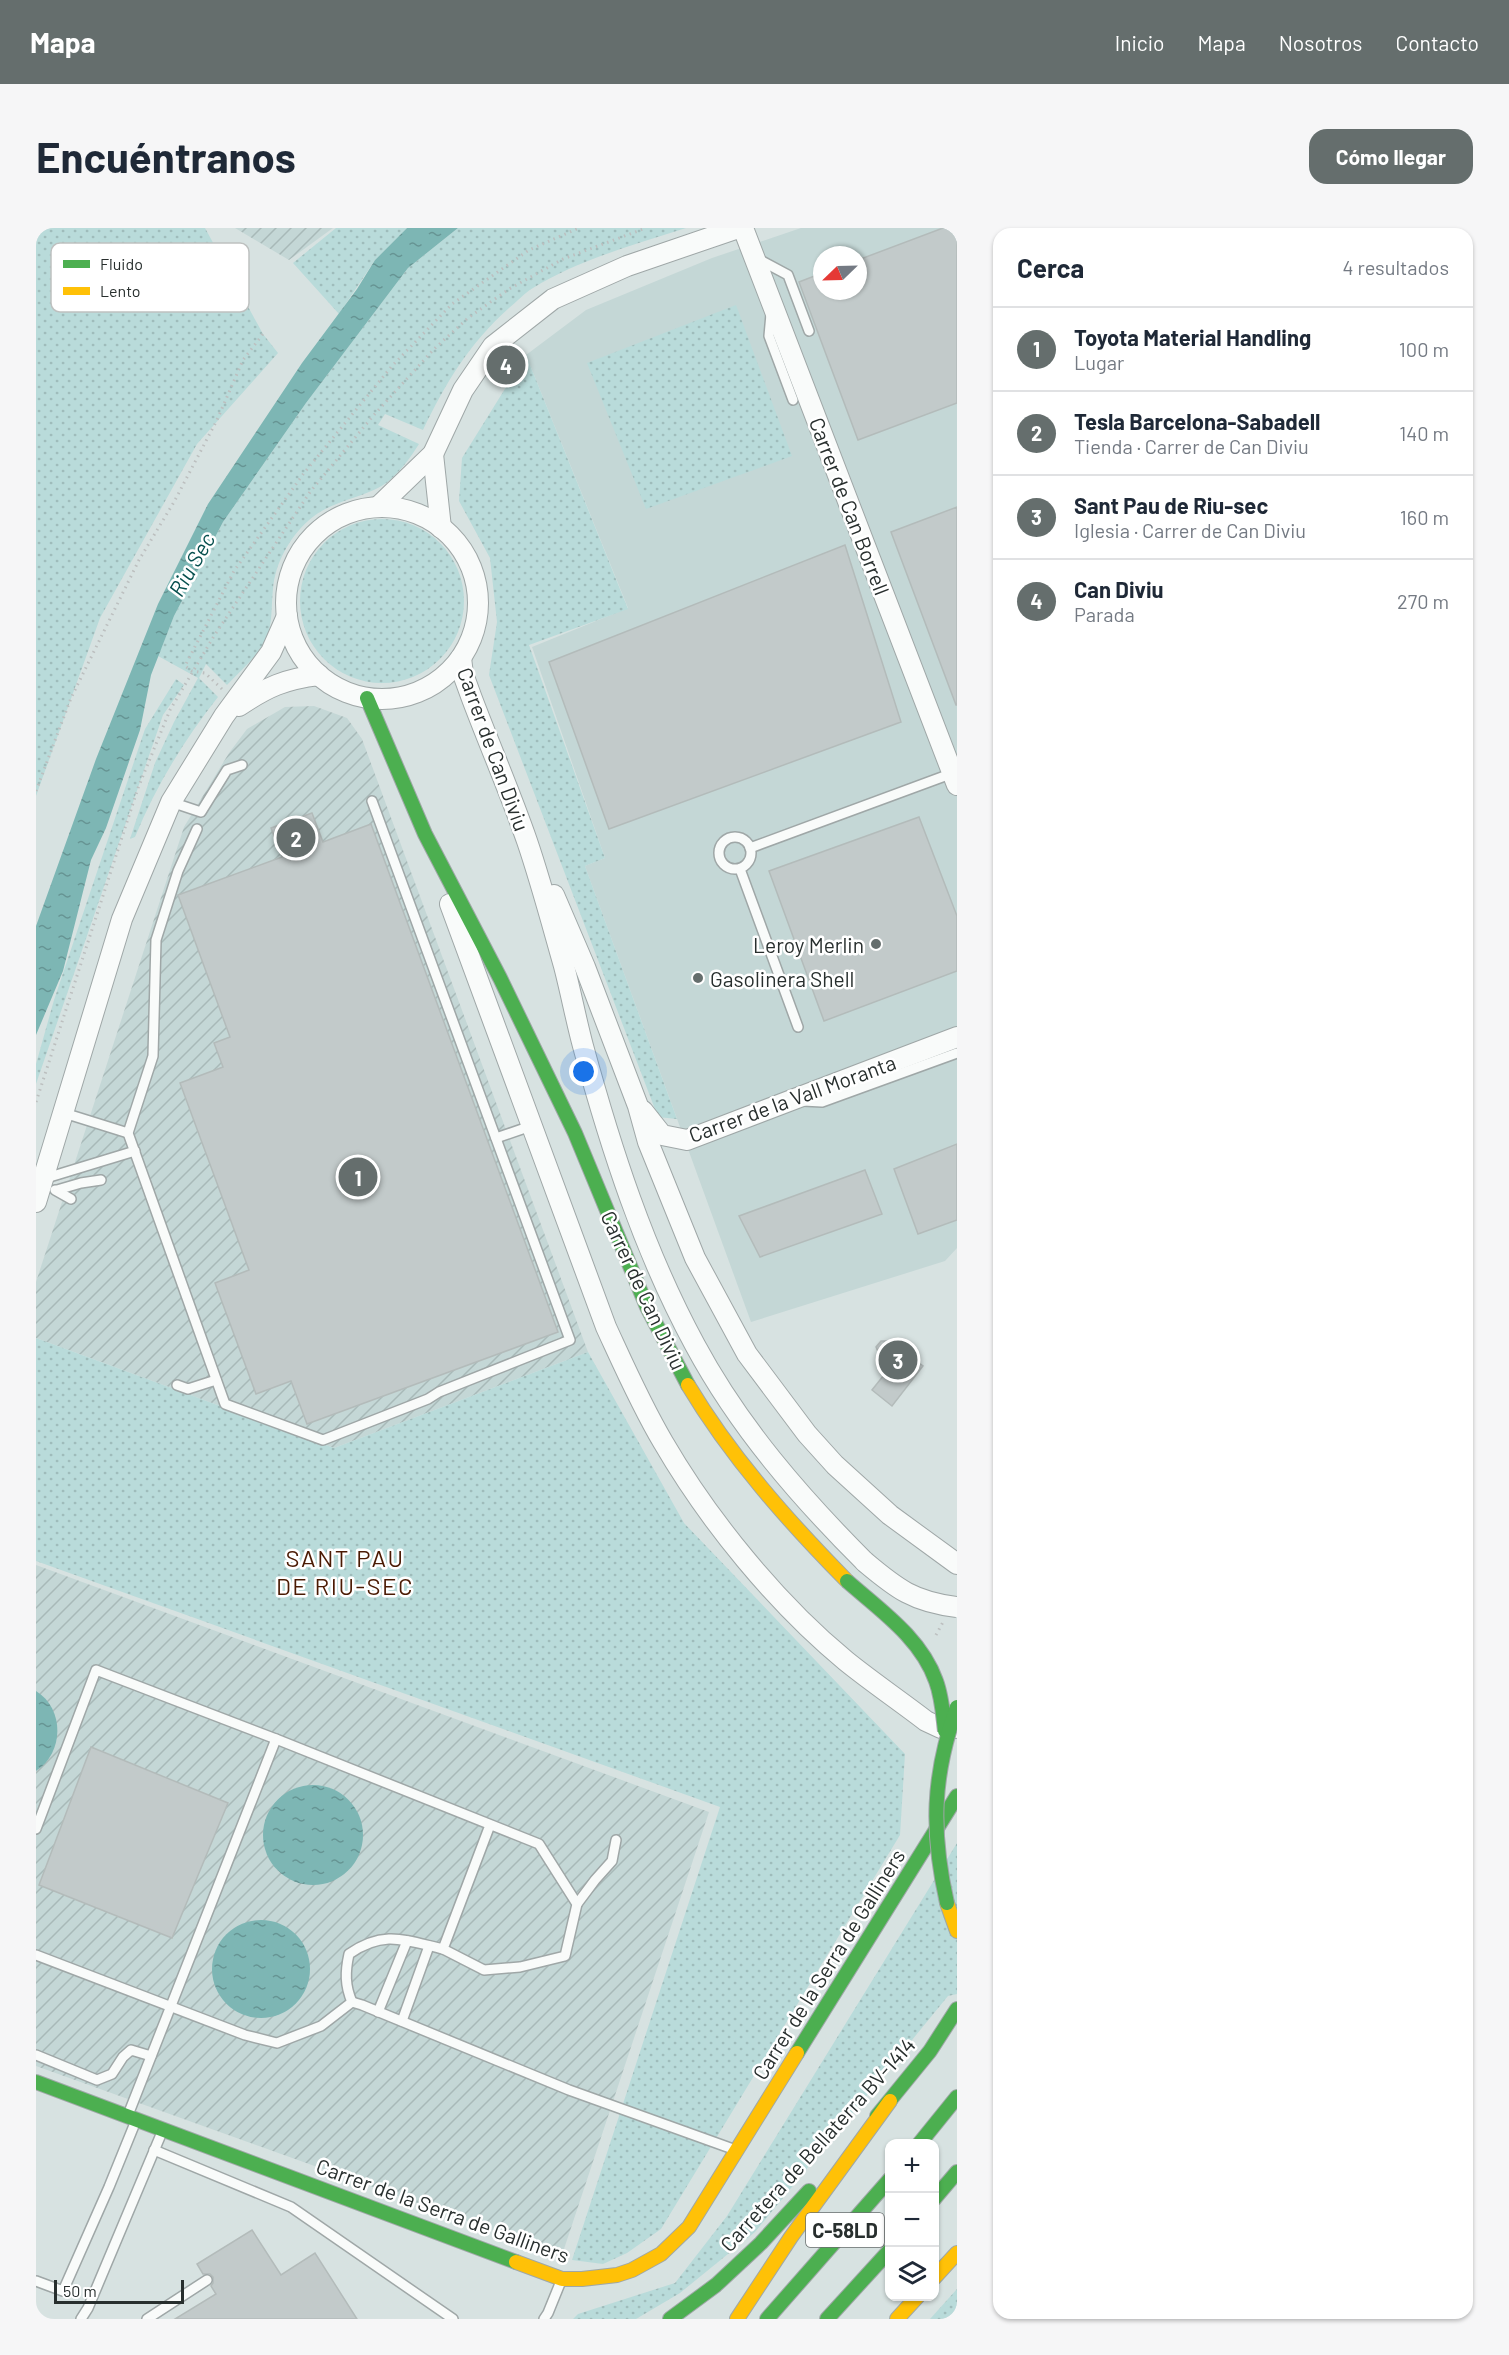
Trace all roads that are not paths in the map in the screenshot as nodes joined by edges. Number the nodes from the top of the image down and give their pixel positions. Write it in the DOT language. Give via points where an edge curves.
graph roads {
  1 [pos="738,228"];
  2 [pos="743,228"];
  3 [pos="752,255"];
  4 [pos="771,302"];
  5 [pos="808,331"];
  6 [pos="793,400"];
  7 [pos="433,453"];
  8 [pos="378,507"];
  9 [pos="441,528"];
  10 [pos="287,616"];
  11 [pos="461,658"];
  12 [pos="319,675"];
  13 [pos="367,698"];
  14 [pos="224,716"];
  15 [pos="242,765"];
  16 [pos="955,779"];
  17 [pos="372,801"];
  18 [pos="171,802"];
  19 [pos="197,829"];
  20 [pos="425,834"];
  21 [pos="526,840"];
  22 [pos="750,848"];
  23 [pos="740,869"];
  24 [pos="798,1027"];
  25 [pos="957,1037"];
  26 [pos="957,1053"];
  27 [pos="789,1101"];
  28 [pos="638,1106"];
  29 [pos="64,1113"];
  30 [pos="531,1126"];
  31 [pos="128,1133"];
  32 [pos="496,1138"];
  33 [pos="135,1151"];
  34 [pos="101,1180"];
  35 [pos="44,1190"];
  36 [pos="71,1199"];
  37 [pos="216,1380"];
  38 [pos="177,1385"];
  39 [pos="957,1564"];
  40 [pos="957,1607"];
  41 [pos="957,1707"];
  42 [pos="927,1721"];
  43 [pos="951,1735"];
  44 [pos="276,1739"];
  45 [pos="954,1801"];
  46 [pos="490,1825"];
  47 [pos="36,1828"];
  48 [pos="616,1840"];
  49 [pos="577,1904"];
  50 [pos="957,1930"];
  51 [pos="407,1941"];
  52 [pos="429,1946"];
  53 [pos="443,1949"];
  54 [pos="36,1955"];
  55 [pos="352,2002"];
  56 [pos="171,2007"];
  57 [pos="957,2009"];
  58 [pos="378,2012"];
  59 [pos="402,2020"];
  60 [pos="36,2055"];
  61 [pos="151,2056"];
  62 [pos="36,2082"];
  63 [pos="957,2097"];
  64 [pos="890,2101"];
  65 [pos="132,2119"];
  66 [pos="163,2129"];
  67 [pos="923,2139"];
  68 [pos="154,2150"];
  69 [pos="736,2150"];
  70 [pos="957,2172"];
  71 [pos="885,2185"];
  72 [pos="939,2193"];
  73 [pos="957,2253"];
  74 [pos="885,2255"];
  75 [pos="939,2273"];
  76 [pos="562,2279"];
  77 [pos="207,2280"];
  78 [pos="36,2281"];
  79 [pos="913,2301"];
  80 [pos="81,2319"];
  81 [pos="147,2319"];
  82 [pos="453,2319"];
  83 [pos="544,2319"];
  84 [pos="670,2319"];
  85 [pos="737,2319"];
  86 [pos="767,2319"];
  87 [pos="827,2319"];
  88 [pos="897,2319"];
  1 -- 7 [label="street" via="627,266 553,299 493,346 464,390"];
  2 -- 3 [label="street, Carrer de Can Borrell"];
  3 -- 4 [label="street, Carrer de Can Borrell"];
  3 -- 5 [label="lane" via="788,275"];
  4 -- 6 [label="lane" via="769,336"];
  4 -- 16 [label="street, Carrer de Can Borrell"];
  7 -- 8 [label="street"];
  7 -- 9 [label="street"];
  8 -- 9 [label="street" via="412,512"];
  8 -- 10 [label="street" via="338,518 311,538 291,574"];
  9 -- 11 [label="street" via="462,550 477,587 475,629"];
  10 -- 12 [label="street" via="297,648"];
  10 -- 14 [label="street" via="271,652"];
  11 -- 13 [label="street" via="424,690 396,698"];
  11 -- 21 [label="street, Carrer de Can Diviu" via="471,696"];
  12 -- 13 [label="street" via="346,692"];
  12 -- 14 [label="street" via="294,678 262,691"];
  13 -- 20 [label="main road, Carrer de Can Diviu"];
  14 -- 18 [label="street"];
  15 -- 18 [label="lane" via="227,770 201,812"];
  16 -- 22 [label="lane"];
  17 -- 32 [label="lane"];
  18 -- 29 [label="street" via="122,919"];
  19 -- 31 [label="lane" via="178,871 156,940 153,1056"];
  20 -- 30 [label="street, Carrer de Can Diviu"];
  20 -- 43 [label="main road, Carrer de Can Diviu, bridge" via="575,1133 671,1355 737,1457 794,1527 925,1654 941,1691"];
  21 -- 28 [label="street, Carrer de Can Diviu" via="545,874 580,957"];
  21 -- 40 [label="street, Carrer de Can Diviu, bridge" via="607,1129 662,1279 696,1347 775,1464 865,1562 914,1598"];
  22 -- 23 [label="lane" via="748,863"];
  22 -- 23 [label="lane" via="738,838 728,839 721,846 719,857 725,866"];
  23 -- 24 [label="lane"];
  25 -- 27 [label="street, Carrer de la Vall Moranta"];
  26 -- 27 [label="lane" via="822,1102"];
  27 -- 28 [label="street, Carrer de la Vall Moranta" via="687,1140 662,1135"];
  28 -- 39 [label="street, Carrer de Can Diviu" via="648,1142 695,1258 747,1354 807,1434 836,1465 890,1515"];
  29 -- 31 [label="lane"];
  29 -- 35 [label="street"];
  30 -- 32 [label="lane"];
  30 -- 42 [label="street, Carrer de Can Diviu" via="606,1327 634,1388 690,1484 766,1583 805,1623 846,1660"];
  31 -- 33 [label="lane"];
  32 -- 37 [label="lane" via="570,1340 323,1440 225,1404"];
  33 -- 35 [label="lane"];
  33 -- 37 [label="lane"];
  34 -- 35 [label="lane"];
  35 -- 36 [label="lane"];
  37 -- 38 [label="lane" via="188,1389"];
  41 -- 43 [label="main road, bridge"];
  42 -- 43 [label="street, Carrer de Can Diviu"];
  42 -- 45 [label="street, Carrer de Can Diviu" via="945,1759"];
  43 -- 50 [label="main road, bridge" via="938,1777 935,1837 947,1903"];
  44 -- 46 [label="lane"];
  44 -- 47 [label="lane" via="96,1670"];
  44 -- 56 [label="lane"];
  45 -- 69 [label="main road, Carrer de la Serra de Galliners"];
  46 -- 49 [label="lane" via="539,1844"];
  46 -- 53 [label="lane"];
  48 -- 49 [label="lane" via="612,1861"];
  49 -- 53 [label="lane" via="565,1956 520,1967 484,1970"];
  51 -- 52 [label="lane"];
  51 -- 55 [label="lane" via="379,1938 349,1954 346,1988"];
  51 -- 58 [label="lane"];
  52 -- 53 [label="lane"];
  52 -- 59 [label="lane"];
  54 -- 56 [label="lane"];
  55 -- 56 [label="lane" via="321,2026 276,2043 245,2036"];
  55 -- 58 [label="lane"];
  56 -- 61 [label="lane"];
  57 -- 64 [label="main road, Carretera de Bellaterra BV-1414"];
  58 -- 59 [label="lane"];
  59 -- 69 [label="lane" via="569,2090"];
  60 -- 61 [label="lane" via="97,2080 112,2074 131,2050"];
  61 -- 65 [label="lane"];
  62 -- 65 [label="main road, Carrer de la Serra de Galliners"];
  63 -- 67 [label="main road"];
  64 -- 84 [label="main road, Carretera de Bellaterra BV-1414" via="761,2244 716,2285"];
  64 -- 85 [label="main road"];
  65 -- 66 [label="main road, Carrer de la Serra de Galliners"];
  65 -- 78 [label="lane" via="110,2187 63,2291"];
  66 -- 68 [label="lane"];
  66 -- 76 [label="main road, Carrer de la Serra de Galliners"];
  68 -- 80 [label="lane"];
  68 -- 82 [label="lane" via="291,2206"];
  69 -- 76 [label="main road, Carrer de la Serra de Galliners" via="689,2227 647,2265 605,2278"];
  70 -- 72 [label="main road"];
  71 -- 86 [label="main road, C-58LD"];
  73 -- 75 [label="main road"];
  74 -- 87 [label="main road"];
  76 -- 83 [label="lane"];
  77 -- 81 [label="lane"];
  79 -- 88 [label="main road"];
}
